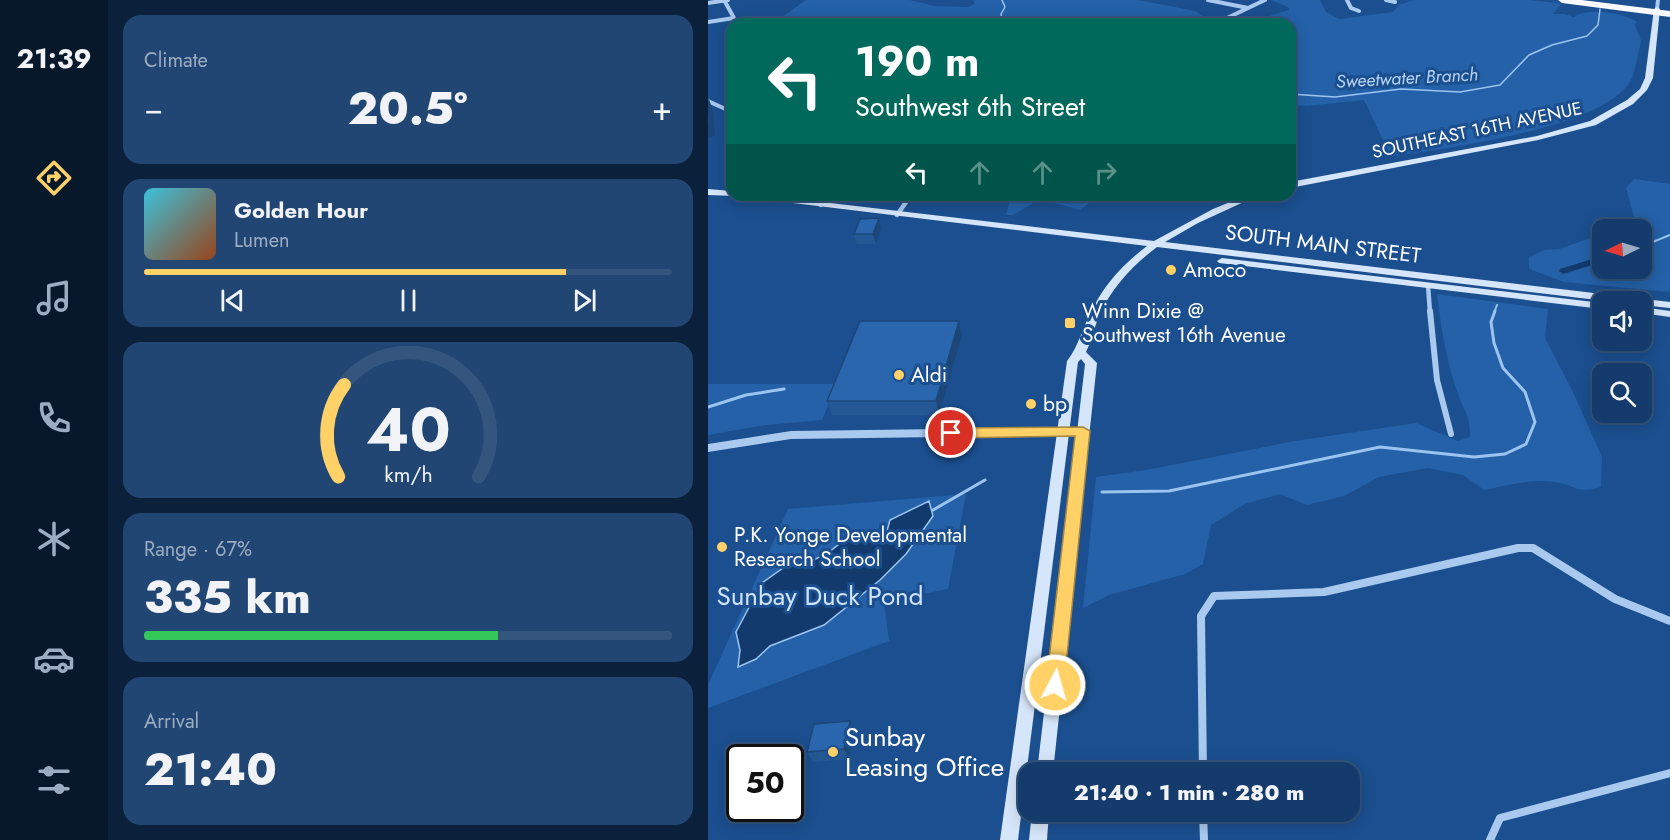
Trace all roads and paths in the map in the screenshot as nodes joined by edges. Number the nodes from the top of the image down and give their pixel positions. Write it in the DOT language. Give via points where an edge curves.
graph roads {
  1 [pos="726,0"];
  2 [pos="1208,0"];
  3 [pos="1265,0"];
  4 [pos="1347,0"];
  5 [pos="1386,0"];
  6 [pos="1562,0"];
  7 [pos="1588,0"];
  8 [pos="1395,2"];
  9 [pos="708,3"];
  10 [pos="1657,7"];
  11 [pos="1249,8"];
  12 [pos="1359,11"];
  13 [pos="1670,12"];
  14 [pos="734,18"];
  15 [pos="1227,18"];
  16 [pos="726,19"];
  17 [pos="708,22"];
  18 [pos="708,101"];
  19 [pos="726,109"];
  20 [pos="1296,184"];
  21 [pos="708,192"];
  22 [pos="726,194"];
  23 [pos="788,201"];
  24 [pos="824,201"];
  25 [pos="907,201"];
  26 [pos="1236,201"];
  27 [pos="821,205"];
  28 [pos="897,215"];
  29 [pos="1191,223"];
  30 [pos="1152,248"];
  31 [pos="1212,251"];
  32 [pos="1330,269"];
  33 [pos="1429,281"];
  34 [pos="1592,305"];
  35 [pos="1670,305"];
  36 [pos="1652,312"];
  37 [pos="1670,314"];
  38 [pos="1082,354"];
  39 [pos="1083,431"];
  40 [pos="1064,432"];
  41 [pos="1451,434"];
  42 [pos="708,448"];
  43 [pos="1670,621"];
  44 [pos="1047,762"];
  45 [pos="1203,762"];
  46 [pos="1670,773"];
  47 [pos="1040,822"];
  48 [pos="1203,822"];
  49 [pos="1009,840"];
  50 [pos="1038,840"];
  51 [pos="1204,840"];
  52 [pos="1490,840"];
  1 -- 9 [label="street"];
  1 -- 14 [label="street"];
  2 -- 11 [label="street"];
  3 -- 11 [label="street"];
  4 -- 12 [label="street" via="1351,8"];
  5 -- 8 [label="street"];
  6 -- 10 [label="highway"];
  7 -- 10 [label="highway"];
  10 -- 13 [label="highway"];
  10 -- 20 [label="main road, SOUTHEAST 16TH AVENUE" via="1649,78 1643,90 1593,123 1538,138"];
  11 -- 15 [label="street"];
  16 -- 17 [label="street"];
  18 -- 19 [label="street"];
  21 -- 22 [label="main road"];
  23 -- 27 [label="main road, SOUTH MAIN STREET"];
  24 -- 27 [label="street"];
  25 -- 28 [label="street"];
  26 -- 29 [label="main road"];
  27 -- 28 [label="main road, SOUTH MAIN STREET"];
  28 -- 30 [label="main road, SOUTH MAIN STREET"];
  29 -- 30 [label="main road"];
  29 -- 31 [label="main road" via="1185,238"];
  30 -- 31 [label="main road, SOUTH MAIN STREET"];
  30 -- 32 [label="main road, SOUTH MAIN STREET"];
  30 -- 38 [label="main road" via="1110,288 1094,315"];
  31 -- 32 [label="main road, SOUTH MAIN STREET"];
  32 -- 33 [label="main road, SOUTH MAIN STREET"];
  33 -- 34 [label="main road, SOUTH MAIN STREET"];
  33 -- 35 [label="main road, SOUTH MAIN STREET"];
  33 -- 41 [label="street" via="1443,411"];
  36 -- 37 [label="main road"];
  38 -- 39 [label="main road" via="1091,363"];
  38 -- 40 [label="main road" via="1073,361"];
  39 -- 40 [label="street"];
  39 -- 44 [label="main road"];
  40 -- 42 [label="street" via="791,435"];
  40 -- 49 [label="main road"];
  43 -- 45 [label="street" via="1616,599 1533,548 1518,548 1324,592 1214,596 1201,616"];
  46 -- 52 [label="street" via="1500,818"];
  47 -- 50 [label="main road"];
  48 -- 51 [label="street"];
}
